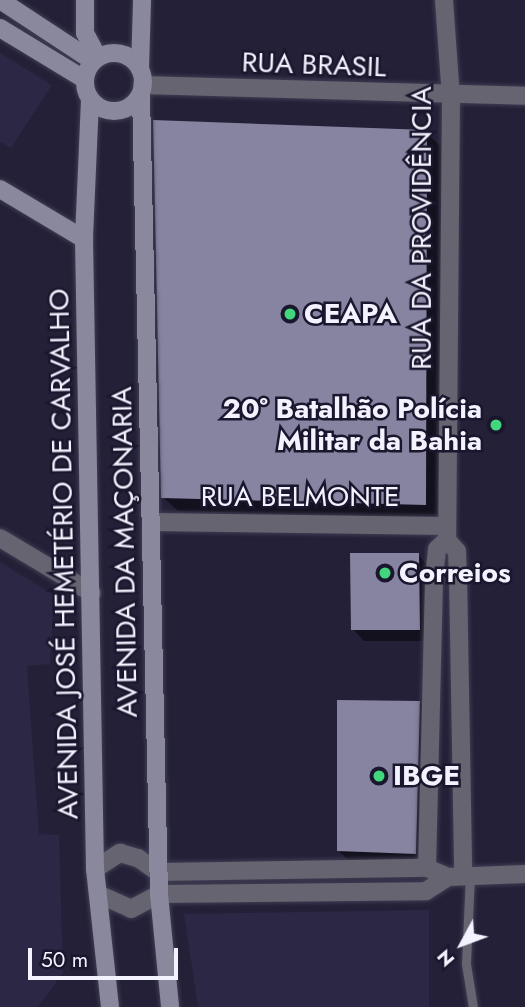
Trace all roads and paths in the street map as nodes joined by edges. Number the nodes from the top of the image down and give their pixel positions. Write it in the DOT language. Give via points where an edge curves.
graph roads {
  1 [pos="0,0"];
  2 [pos="85,0"];
  3 [pos="142,0"];
  4 [pos="444,0"];
  5 [pos="0,28"];
  6 [pos="95,59"];
  7 [pos="84,79"];
  8 [pos="141,83"];
  9 [pos="525,96"];
  10 [pos="451,97"];
  11 [pos="90,100"];
  12 [pos="0,189"];
  13 [pos="84,239"];
  14 [pos="152,522"];
  15 [pos="447,533"];
  16 [pos="0,538"];
  17 [pos="92,593"];
  18 [pos="427,868"];
  19 [pos="95,869"];
  20 [pos="158,872"];
  21 [pos="525,874"];
  22 [pos="460,875"];
  23 [pos="98,894"];
  24 [pos="159,894"];
  25 [pos="110,1007"];
  26 [pos="170,1007"];
  27 [pos="472,1007"];
  1 -- 6 [label="street"];
  2 -- 6 [label="street" via="85,33"];
  3 -- 8 [label="street, AVENIDA DA MAÇONARIA"];
  4 -- 10 [label="street, RUA DA PROVIDÊNCIA"];
  5 -- 7 [label="street"];
  6 -- 7 [label="street"];
  6 -- 8 [label="street" via="126,56"];
  7 -- 11 [label="street"];
  8 -- 10 [label="street, RUA BRASIL"];
  8 -- 11 [label="street" via="117,112 97,107"];
  8 -- 14 [label="street, AVENIDA DA MAÇONARIA"];
  9 -- 10 [label="street, RUA BRASIL"];
  10 -- 15 [label="street, RUA DA PROVIDÊNCIA"];
  11 -- 13 [label="street, AVENIDA JOSÉ HEMETÉRIO DE CARVALHO"];
  12 -- 13 [label="street"];
  13 -- 17 [label="street, AVENIDA JOSÉ HEMETÉRIO DE CARVALHO"];
  14 -- 15 [label="street, RUA BELMONTE"];
  14 -- 20 [label="street, AVENIDA DA MAÇONARIA"];
  15 -- 18 [label="street, RUA DA PROVIDÊNCIA" via="437,549 435,578"];
  15 -- 22 [label="street, RUA DA PROVIDÊNCIA" via="457,551 458,575"];
  16 -- 17 [label="street"];
  17 -- 19 [label="street, AVENIDA JOSÉ HEMETÉRIO DE CARVALHO"];
  18 -- 20 [label="street"];
  18 -- 22 [label="street"];
  19 -- 20 [label="street" via="120,853 138,858"];
  19 -- 23 [label="street, AVENIDA JOSÉ HEMETÉRIO DE CARVALHO"];
  20 -- 24 [label="street, AVENIDA DA MAÇONARIA"];
  21 -- 22 [label="street"];
  22 -- 24 [label="street" via="426,891"];
  22 -- 27 [label="lane"];
  23 -- 24 [label="street" via="131,909"];
  23 -- 25 [label="street, AVENIDA JOSÉ HEMETÉRIO DE CARVALHO"];
  24 -- 26 [label="street, AVENIDA DA MAÇONARIA"];
}
